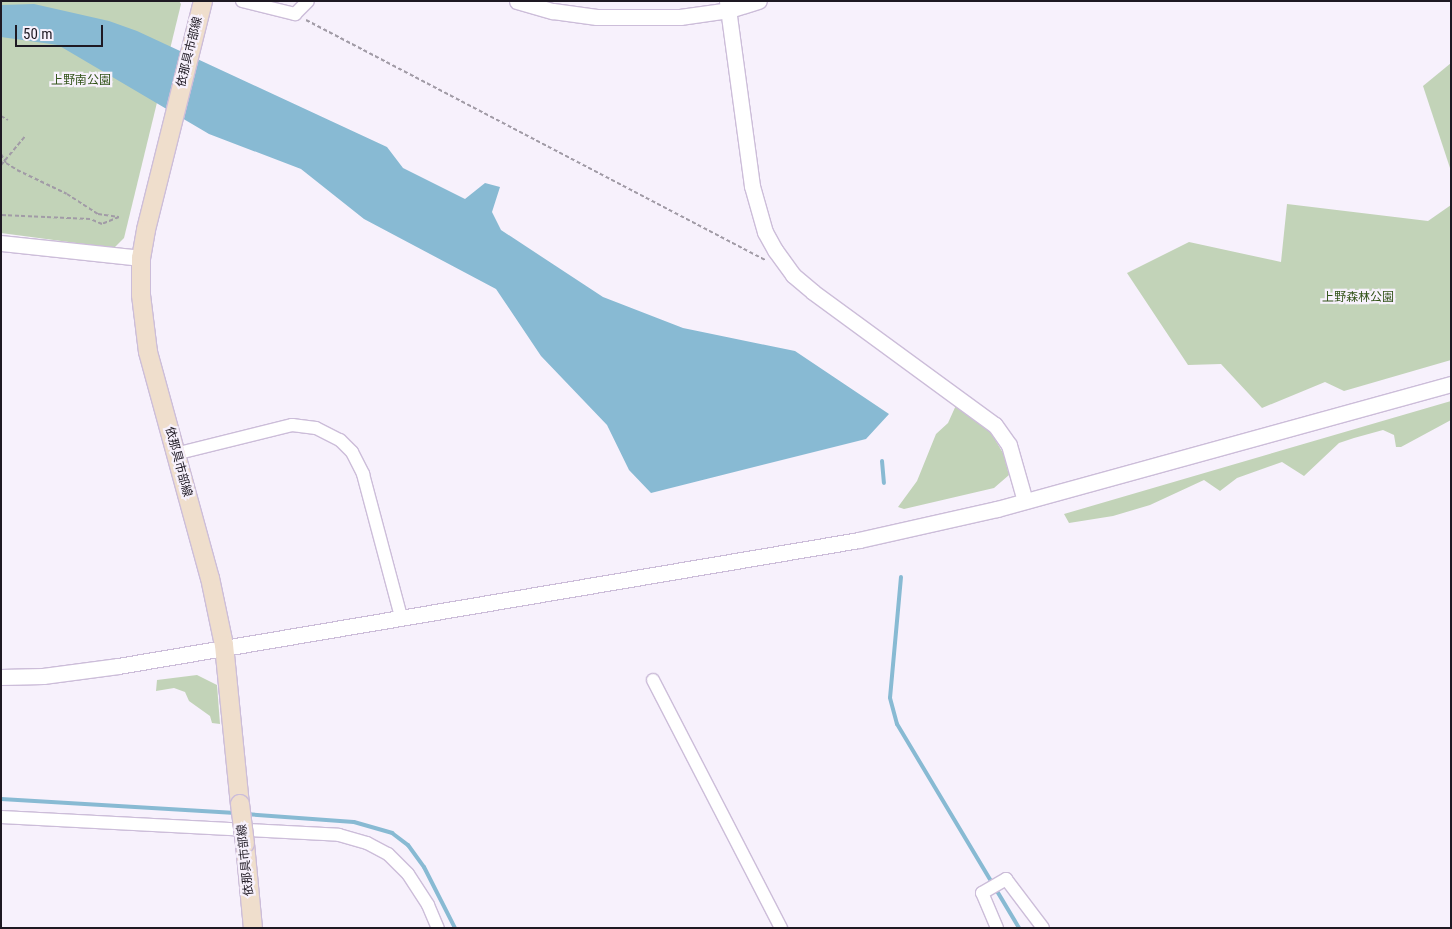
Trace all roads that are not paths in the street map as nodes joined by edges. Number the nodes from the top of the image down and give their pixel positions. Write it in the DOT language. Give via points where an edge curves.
graph roads {
  1 [pos="242,1"];
  2 [pos="308,1"];
  3 [pos="518,1"];
  4 [pos="759,1"];
  5 [pos="202,4"];
  6 [pos="728,6"];
  7 [pos="1,243"];
  8 [pos="141,258"];
  9 [pos="1451,384"];
  10 [pos="175,454"];
  11 [pos="1025,501"];
  12 [pos="400,617"];
  13 [pos="224,645"];
  14 [pos="1,677"];
  15 [pos="653,680"];
  16 [pos="1,817"];
  17 [pos="253,928"];
  18 [pos="438,928"];
  19 [pos="781,928"];
  20 [pos="997,928"];
  21 [pos="1043,928"];
  1 -- 2 [label="street" via="295,14"];
  3 -- 6 [label="street" via="553,11 597,17 680,16"];
  4 -- 6 [label="street"];
  5 -- 8 [label="main road, 依那具市部線"];
  6 -- 11 [label="street" via="752,186 765,232 775,250 793,275 813,292 995,425 1009,445"];
  7 -- 8 [label="street"];
  8 -- 10 [label="main road, 依那具市部線" via="141,295 148,352"];
  9 -- 11 [label="street"];
  10 -- 12 [label="street" via="292,424 316,428 340,440 352,452 363,474"];
  10 -- 13 [label="main road, 依那具市部線" via="210,578"];
  11 -- 12 [label="street" via="859,540"];
  12 -- 13 [label="street"];
  13 -- 14 [label="street" via="118,666 43,676"];
  13 -- 17 [label="main road, 依那具市部線, bridge"];
  15 -- 19 [label="street"];
  16 -- 18 [label="street" via="339,835 367,843 388,854 408,874 428,904"];
  20 -- 21 [label="street" via="982,893 1006,879"];
}
